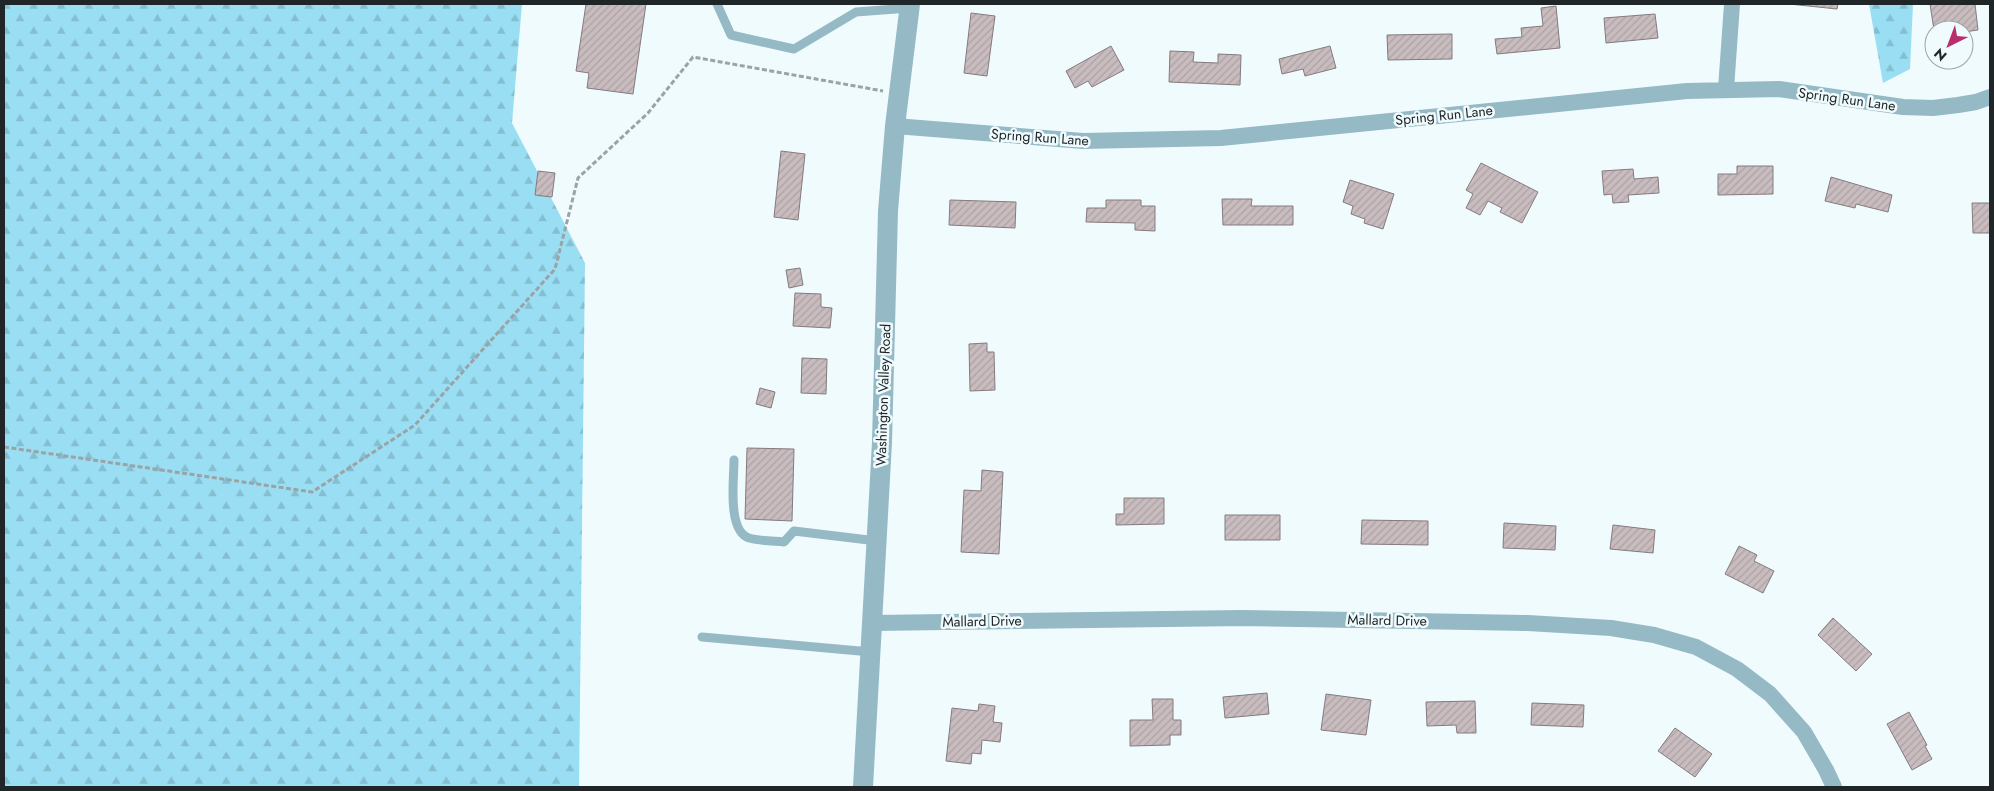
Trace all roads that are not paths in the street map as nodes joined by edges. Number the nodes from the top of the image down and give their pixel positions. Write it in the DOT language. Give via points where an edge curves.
graph roads {
  1 [pos="717,4"];
  2 [pos="1732,4"];
  3 [pos="910,6"];
  4 [pos="1726,89"];
  5 [pos="1990,97"];
  6 [pos="895,126"];
  7 [pos="734,460"];
  8 [pos="877,541"];
  9 [pos="873,623"];
  10 [pos="702,637"];
  11 [pos="871,652"];
  12 [pos="863,787"];
  13 [pos="1834,787"];
  1 -- 3 [label="lane" via="731,35 794,49 856,12"];
  2 -- 4 [label="street"];
  3 -- 6 [label="street, Washington Valley Road"];
  4 -- 5 [label="street, Spring Run Lane" via="1779,89 1903,107 1933,108"];
  4 -- 6 [label="street, Spring Run Lane" via="1221,138 1083,141"];
  6 -- 8 [label="street, Washington Valley Road" via="888,212"];
  7 -- 8 [label="lane" via="734,521 748,538 784,542 794,531"];
  8 -- 9 [label="street, Washington Valley Road"];
  9 -- 11 [label="street, Washington Valley Road"];
  9 -- 13 [label="street, Mallard Drive" via="1242,618 1528,623 1620,629 1696,648 1737,669 1770,694 1804,732"];
  10 -- 11 [label="lane"];
  11 -- 12 [label="street, Washington Valley Road"];
}
